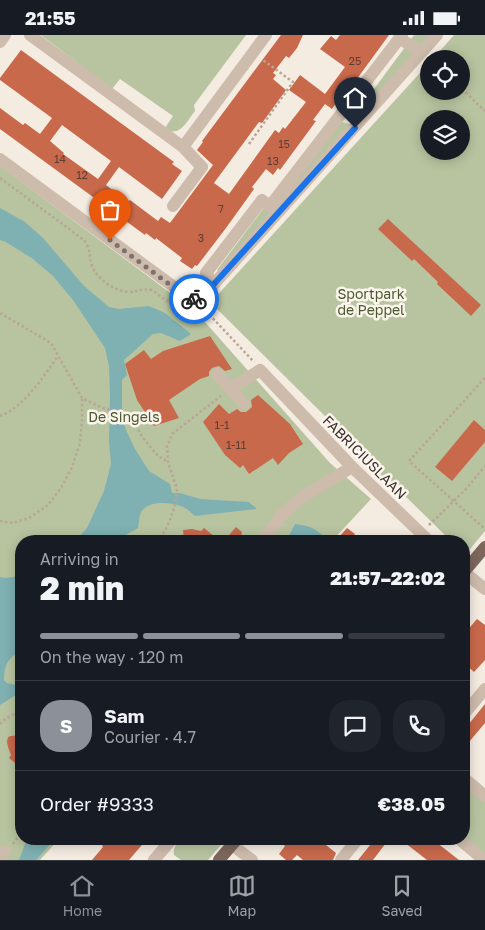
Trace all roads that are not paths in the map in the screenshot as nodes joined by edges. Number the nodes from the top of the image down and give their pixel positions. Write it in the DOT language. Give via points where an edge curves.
graph roads {
  1 [pos="5,35"];
  2 [pos="30,35"];
  3 [pos="266,35"];
  4 [pos="437,35"];
  5 [pos="400,37"];
  6 [pos="0,42"];
  7 [pos="423,50"];
  8 [pos="420,51"];
  9 [pos="420,53"];
  10 [pos="338,117"];
  11 [pos="355,128"];
  12 [pos="183,147"];
  13 [pos="0,159"];
  14 [pos="173,206"];
  15 [pos="273,210"];
  16 [pos="214,284"];
  17 [pos="217,374"];
  18 [pos="230,389"];
  19 [pos="244,405"];
  20 [pos="352,467"];
  21 [pos="267,535"];
  22 [pos="422,535"];
  23 [pos="485,547"];
  24 [pos="470,565"];
  25 [pos="470,577"];
  26 [pos="485,589"];
  27 [pos="485,689"];
  28 [pos="470,707"];
  29 [pos="470,785"];
  30 [pos="485,796"];
  31 [pos="168,845"];
  32 [pos="232,845"];
  33 [pos="237,845"];
  34 [pos="353,845"];
  35 [pos="466,845"];
  36 [pos="158,859"];
  37 [pos="219,860"];
  38 [pos="252,860"];
  39 [pos="341,860"];
  40 [pos="484,860"];
  1 -- 6 [label="street"];
  2 -- 12 [label="street"];
  3 -- 12 [label="street"];
  4 -- 7 [label="street"];
  5 -- 8 [label="street"];
  5 -- 10 [label="street"];
  9 -- 11 [label="street"];
  10 -- 11 [label="street"];
  10 -- 15 [label="street"];
  11 -- 15 [label="street"];
  12 -- 14 [label="street" via="202,167"];
  13 -- 16 [label="street" via="189,299 198,300"];
  15 -- 16 [label="street"];
  15 -- 16 [label="street" via="262,200 206,273"];
  17 -- 18 [label="street"];
  18 -- 19 [label="street"];
  18 -- 20 [label="street, FABRICIUSLAAN" via="260,370"];
  20 -- 21 [label="street" via="302,497"];
  20 -- 22 [label="street, FABRICIUSLAAN"];
  23 -- 24 [label="main road"];
  25 -- 26 [label="street"];
  27 -- 28 [label="street"];
  29 -- 30 [label="street"];
  31 -- 36 [label="street"];
  32 -- 37 [label="main road"];
  33 -- 38 [label="street"];
  34 -- 39 [label="street"];
  35 -- 40 [label="street"];
}
